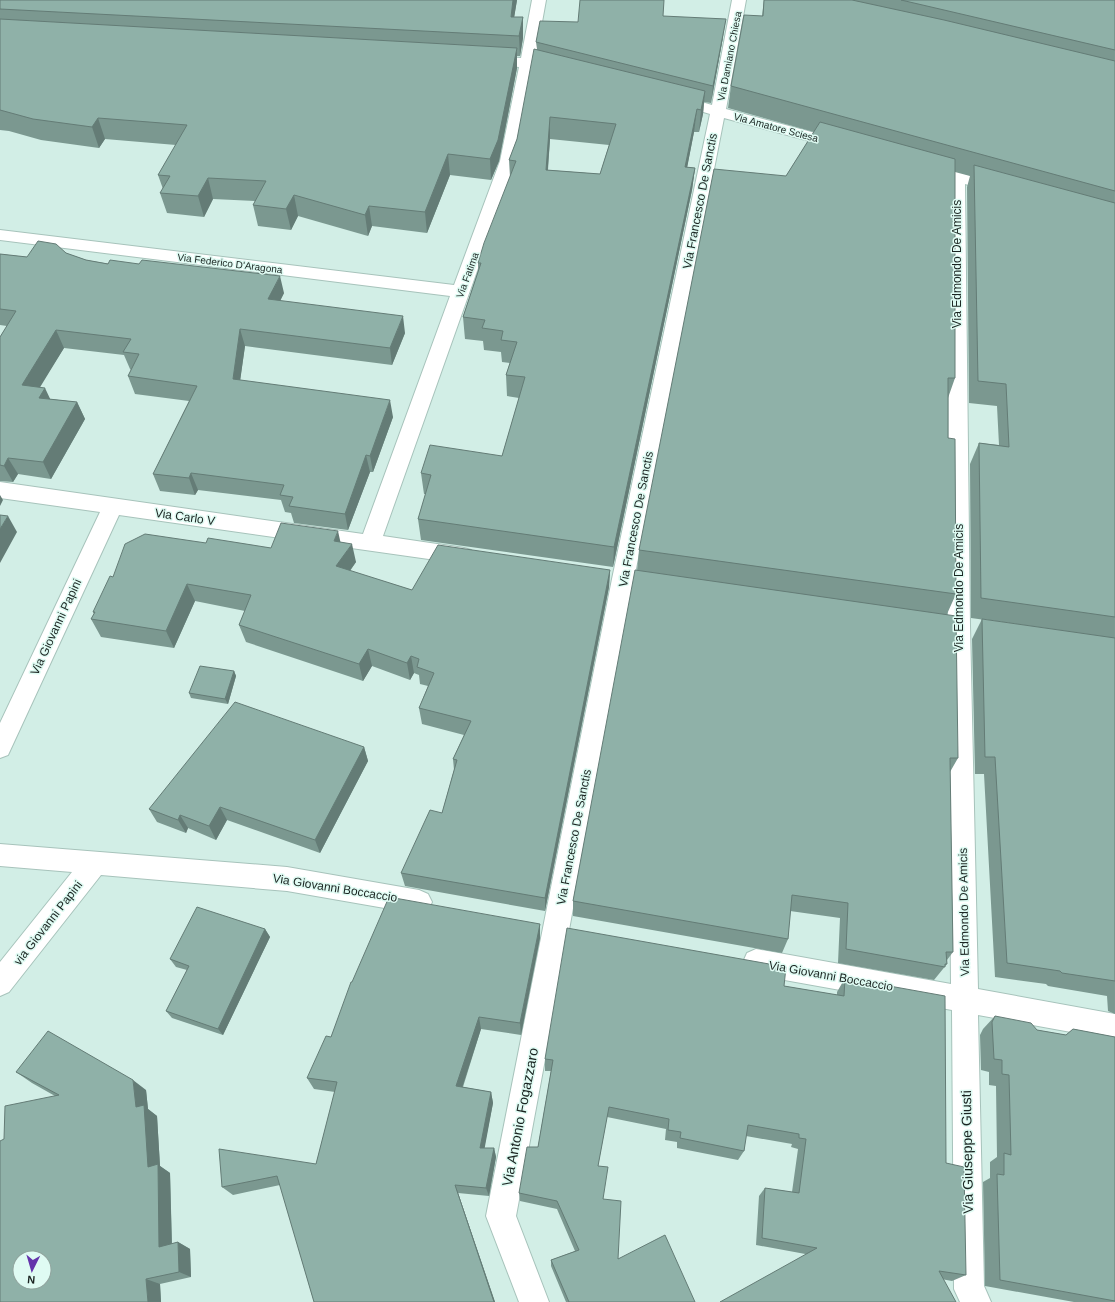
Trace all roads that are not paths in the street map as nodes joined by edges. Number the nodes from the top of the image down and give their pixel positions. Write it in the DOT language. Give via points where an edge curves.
graph roads {
  1 [pos="539,0"];
  2 [pos="739,0"];
  3 [pos="472,60"];
  4 [pos="527,63"];
  5 [pos="573,74"];
  6 [pos="688,103"];
  7 [pos="718,111"];
  8 [pos="857,149"];
  9 [pos="911,164"];
  10 [pos="957,177"];
  11 [pos="1010,192"];
  12 [pos="0,234"];
  13 [pos="461,292"];
  14 [pos="0,490"];
  15 [pos="113,506"];
  16 [pos="370,543"];
  17 [pos="481,559"];
  18 [pos="951,625"];
  19 [pos="982,630"];
  20 [pos="0,748"];
  21 [pos="0,855"];
  22 [pos="95,863"];
  23 [pos="442,906"];
  24 [pos="557,927"];
  25 [pos="730,958"];
  26 [pos="0,984"];
  27 [pos="965,999"];
  28 [pos="1115,1027"];
  29 [pos="534,1302"];
  30 [pos="976,1302"];
  1 -- 4 [label="street, Via Fatima"];
  2 -- 7 [label="street, Via Damiano Chiesa"];
  3 -- 4 [label="street"];
  4 -- 5 [label="street"];
  4 -- 13 [label="street, Via Fatima" via="508,161"];
  6 -- 7 [label="street, Via Amatore Sciesa"];
  7 -- 8 [label="street, Via Amatore Sciesa"];
  7 -- 24 [label="street, Via Francesco De Sanctis" via="623,579"];
  9 -- 10 [label="street"];
  10 -- 11 [label="street"];
  10 -- 18 [label="street, Via Edmondo De Amicis"];
  12 -- 13 [label="street, Via Federico D'Aragona"];
  13 -- 16 [label="street, Via Fatima"];
  14 -- 15 [label="street, Via Carlo V"];
  15 -- 16 [label="street, Via Carlo V"];
  15 -- 20 [label="street, Via Giovanni Papini"];
  16 -- 17 [label="street, Via Carlo V"];
  18 -- 19 [label="street"];
  18 -- 27 [label="street, Via Edmondo De Amicis"];
  21 -- 22 [label="street, Via Giovanni Boccaccio"];
  22 -- 23 [label="street, Via Giovanni Boccaccio" via="287,879"];
  22 -- 26 [label="street, via Giovanni Papini"];
  24 -- 29 [label="street, Via Antonio Fogazzaro" via="501,1216"];
  25 -- 27 [label="street, Via Giovanni Boccaccio"];
  27 -- 28 [label="street, Via Giovanni Boccaccio"];
  27 -- 30 [label="street, Via Giuseppe Giusti" via="969,1289"];
}
